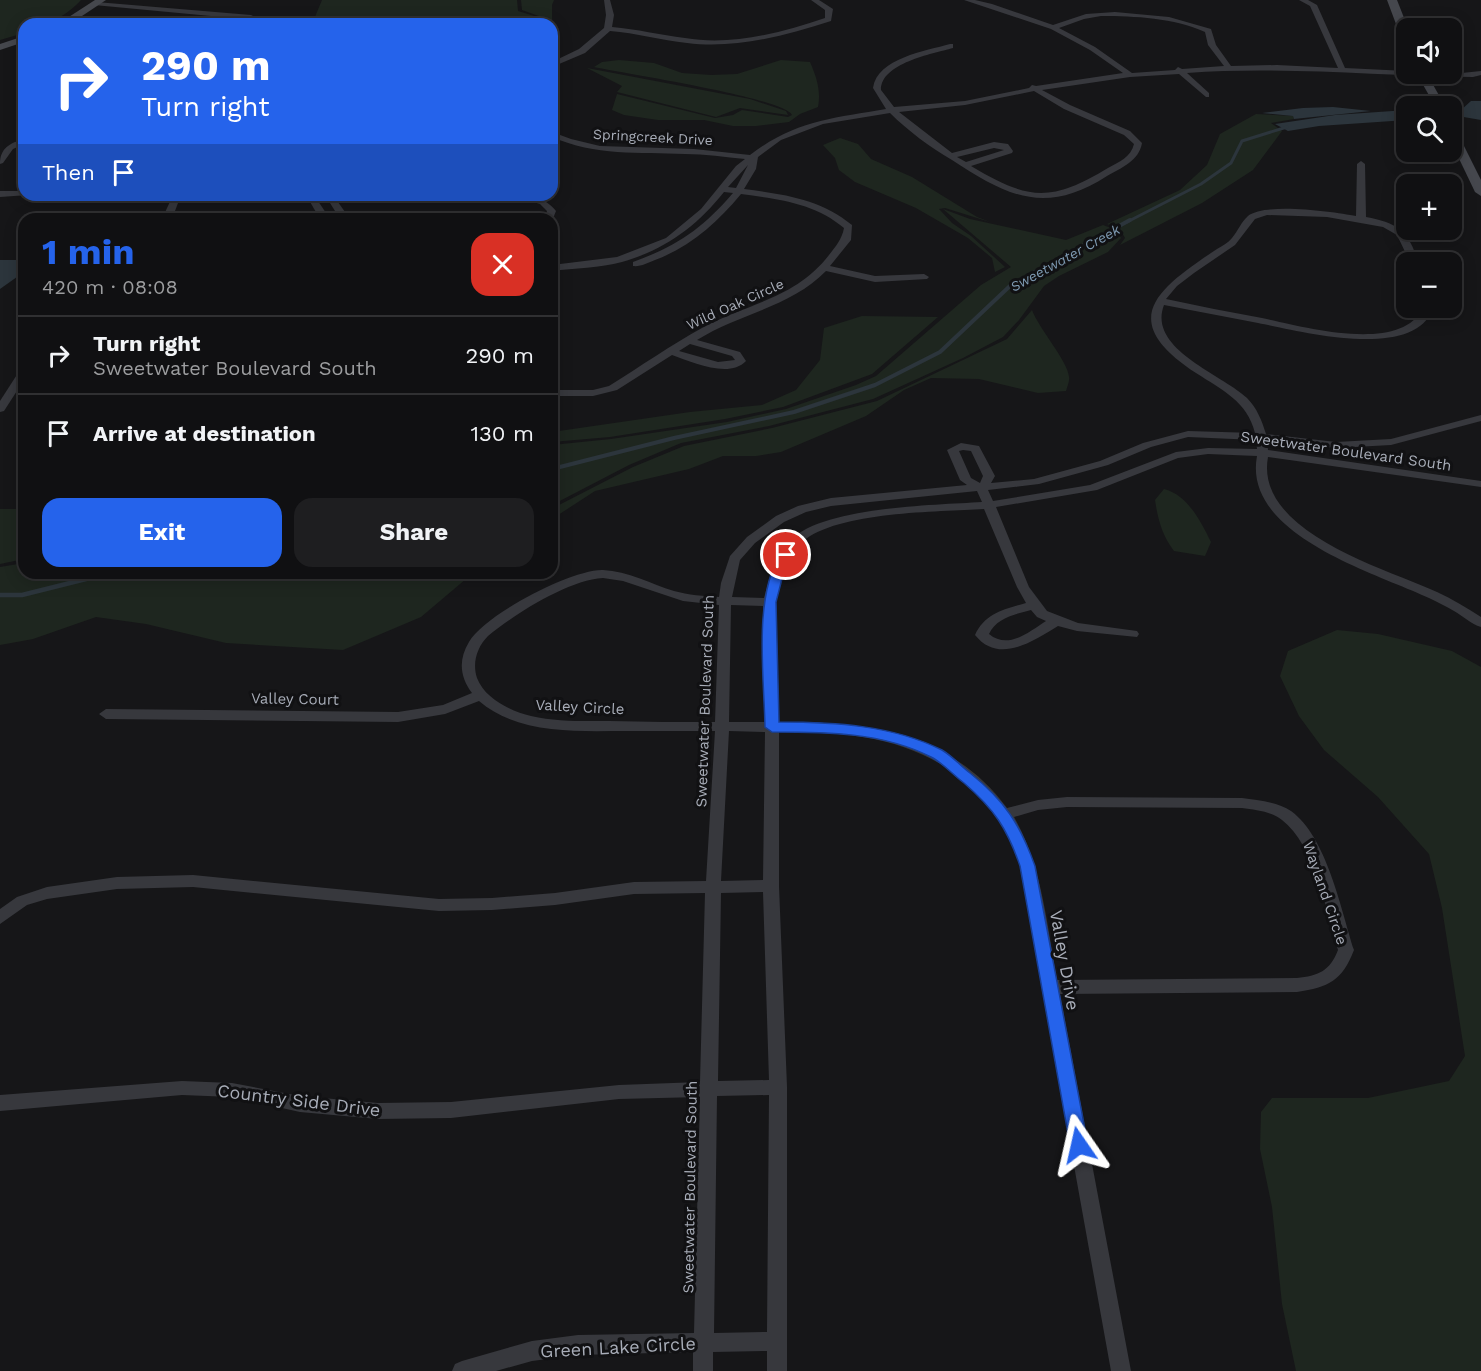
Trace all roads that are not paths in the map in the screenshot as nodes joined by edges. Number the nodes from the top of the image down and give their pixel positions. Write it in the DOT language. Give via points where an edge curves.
graph roads {
  1 [pos="607,0"];
  2 [pos="814,0"];
  3 [pos="967,0"];
  4 [pos="1302,0"];
  5 [pos="1392,0"];
  6 [pos="98,2"];
  7 [pos="985,2"];
  8 [pos="251,17"];
  9 [pos="73,18"];
  10 [pos="1399,18"];
  11 [pos="1055,27"];
  12 [pos="608,29"];
  13 [pos="18,41"];
  14 [pos="0,46"];
  15 [pos="950,46"];
  16 [pos="558,62"];
  17 [pos="1227,65"];
  18 [pos="1341,67"];
  19 [pos="1178,68"];
  20 [pos="1396,68"];
  21 [pos="1462,70"];
  22 [pos="1127,72"];
  23 [pos="1396,72"];
  24 [pos="1481,72"];
  25 [pos="1462,73"];
  26 [pos="1026,84"];
  27 [pos="1035,89"];
  28 [pos="1206,95"];
  29 [pos="892,110"];
  30 [pos="558,137"];
  31 [pos="18,144"];
  32 [pos="1462,153"];
  33 [pos="950,156"];
  34 [pos="754,158"];
  35 [pos="0,161"];
  36 [pos="1361,164"];
  37 [pos="965,165"];
  38 [pos="723,189"];
  39 [pos="737,191"];
  40 [pos="1481,192"];
  41 [pos="0,194"];
  42 [pos="18,194"];
  43 [pos="539,201"];
  44 [pos="552,213"];
  45 [pos="1361,218"];
  46 [pos="669,240"];
  47 [pos="682,244"];
  48 [pos="1410,252"];
  49 [pos="558,267"];
  50 [pos="824,268"];
  51 [pos="558,275"];
  52 [pos="924,277"];
  53 [pos="1159,301"];
  54 [pos="1421,318"];
  55 [pos="687,340"];
  56 [pos="670,351"];
  57 [pos="18,381"];
  58 [pos="558,393"];
  59 [pos="0,409"];
  60 [pos="1481,418"];
  61 [pos="1260,437"];
  62 [pos="1263,453"];
  63 [pos="1481,484"];
  64 [pos="982,489"];
  65 [pos="989,505"];
  66 [pos="725,600"];
  67 [pos="770,602"];
  68 [pos="1034,605"];
  69 [pos="1479,619"];
  70 [pos="1056,621"];
  71 [pos="1132,634"];
  72 [pos="480,695"];
  73 [pos="106,714"];
  74 [pos="722,727"];
  75 [pos="772,727"];
  76 [pos="1004,814"];
  77 [pos="713,886"];
  78 [pos="771,886"];
  79 [pos="0,918"];
  80 [pos="1050,987"];
  81 [pos="778,1086"];
  82 [pos="709,1089"];
  83 [pos="0,1104"];
  84 [pos="777,1341"];
  85 [pos="703,1343"];
  86 [pos="462,1371"];
  87 [pos="703,1371"];
  88 [pos="777,1371"];
  89 [pos="1121,1371"];
  1 -- 12 [label="street"];
  2 -- 12 [label="street" via="829,9 828,19 750,40 704,43"];
  3 -- 7 [label="street"];
  4 -- 18 [label="street" via="1312,5"];
  5 -- 10 [label="main road"];
  6 -- 8 [label="street"];
  6 -- 9 [label="main road"];
  7 -- 11 [label="street"];
  11 -- 17 [label="street" via="1101,14 1188,23 1208,31 1212,45"];
  11 -- 22 [label="street"];
  12 -- 16 [label="street" via="582,51"];
  13 -- 14 [label="main road"];
  15 -- 29 [label="street" via="884,71 877,92"];
  17 -- 18 [label="street"];
  17 -- 19 [label="street"];
  18 -- 20 [label="street"];
  18 -- 23 [label="street"];
  19 -- 22 [label="street"];
  19 -- 28 [label="street"];
  21 -- 24 [label="street"];
  22 -- 26 [label="street" via="1055,77"];
  22 -- 27 [label="street"];
  24 -- 25 [label="street"];
  26 -- 27 [label="street"];
  26 -- 29 [label="street"];
  27 -- 29 [label="street" via="964,103"];
  27 -- 37 [label="street" via="1127,133 1138,143 1138,150 1086,184 1050,195 1008,190"];
  29 -- 33 [label="street"];
  29 -- 34 [label="street" via="802,128 778,138"];
  30 -- 34 [label="street, Springcreek Drive" via="580,146 607,150"];
  31 -- 35 [label="street" via="10,147"];
  32 -- 40 [label="main road"];
  33 -- 37 [label="street"];
  33 -- 37 [label="street" via="994,145 1005,146 1009,151"];
  34 -- 38 [label="street" via="739,168"];
  34 -- 39 [label="street" via="754,169"];
  36 -- 45 [label="street"];
  38 -- 39 [label="street, Wild Oak Circle"];
  38 -- 46 [label="street" via="705,211"];
  39 -- 47 [label="street" via="719,214"];
  39 -- 50 [label="street, Wild Oak Circle" via="800,203 841,219 849,227 846,240"];
  41 -- 42 [label="street"];
  43 -- 44 [label="street"];
  45 -- 48 [label="street" via="1395,229 1404,237"];
  45 -- 53 [label="street" via="1288,212 1254,215 1239,237 1167,289"];
  46 -- 47 [label="street"];
  46 -- 49 [label="street" via="619,260"];
  47 -- 51 [label="street" via="626,267"];
  50 -- 52 [label="street" via="875,279"];
  50 -- 55 [label="street, Wild Oak Circle" via="786,296"];
  53 -- 54 [label="street" via="1348,337 1386,334"];
  53 -- 61 [label="street" via="1154,315 1158,333 1183,359 1234,391 1258,422"];
  55 -- 56 [label="street, Wild Oak Circle"];
  55 -- 56 [label="street" via="736,354 741,360 732,366 722,366"];
  56 -- 58 [label="street, Wild Oak Circle" via="613,388 593,393"];
  57 -- 59 [label="street"];
  60 -- 61 [label="street, Sweetwater Boulevard South" via="1391,442 1336,445"];
  61 -- 62 [label="street"];
  61 -- 64 [label="street, Sweetwater Boulevard South" via="1188,434 1035,482"];
  62 -- 63 [label="street, Sweetwater Boulevard South"];
  62 -- 65 [label="street, Sweetwater Boulevard South" via="1208,451 1176,455 1093,488"];
  62 -- 69 [label="street" via="1261,470 1266,490 1303,533 1344,557"];
  64 -- 65 [label="street"];
  64 -- 66 [label="street, Sweetwater Boulevard South" via="861,498 802,509 780,519 734,559"];
  65 -- 67 [label="street, Sweetwater Boulevard South" via="880,513 819,528 798,540 786,555"];
  65 -- 68 [label="street"];
  66 -- 67 [label="street"];
  66 -- 72 [label="street" via="685,597 610,574 576,579 551,590 475,642 468,661 469,679"];
  66 -- 74 [label="street, Sweetwater Boulevard South"];
  67 -- 75 [label="street, Sweetwater Boulevard South"];
  68 -- 70 [label="street"];
  68 -- 70 [label="street" via="992,619 984,626 982,635 989,642 1010,646"];
  70 -- 71 [label="street"];
  72 -- 73 [label="street, Valley Court" via="445,709 398,717"];
  72 -- 74 [label="street, Valley Circle" via="494,707 532,722"];
  74 -- 75 [label="street, Valley Circle"];
  74 -- 77 [label="street, Sweetwater Boulevard South"];
  75 -- 76 [label="street, Valley Drive" via="828,727 906,742 938,754"];
  75 -- 78 [label="street, Sweetwater Boulevard South"];
  76 -- 80 [label="street, Valley Drive" via="1028,866"];
  76 -- 80 [label="street, Wayland Circle" via="1067,802 1242,803 1268,807 1286,815 1309,841 1346,950 1341,964 1330,976 1297,986"];
  77 -- 78 [label="street"];
  77 -- 79 [label="street" via="634,888 524,902 439,905 251,885 192,881 117,883 46,893 22,901"];
  77 -- 82 [label="street, Sweetwater Boulevard South"];
  78 -- 81 [label="street, Sweetwater Boulevard South"];
  80 -- 89 [label="street, Valley Drive"];
  81 -- 82 [label="street, Country Side Drive"];
  81 -- 84 [label="street, Sweetwater Boulevard South"];
  82 -- 83 [label="street, Country Side Drive" via="572,1096 451,1110 367,1110 300,1104 232,1090 182,1088"];
  82 -- 85 [label="street, Sweetwater Boulevard South"];
  84 -- 85 [label="street, Green Lake Circle"];
  84 -- 88 [label="street, Sweetwater Boulevard South"];
  85 -- 86 [label="street, Green Lake Circle" via="532,1351"];
  85 -- 87 [label="street, Sweetwater Boulevard South"];
}
